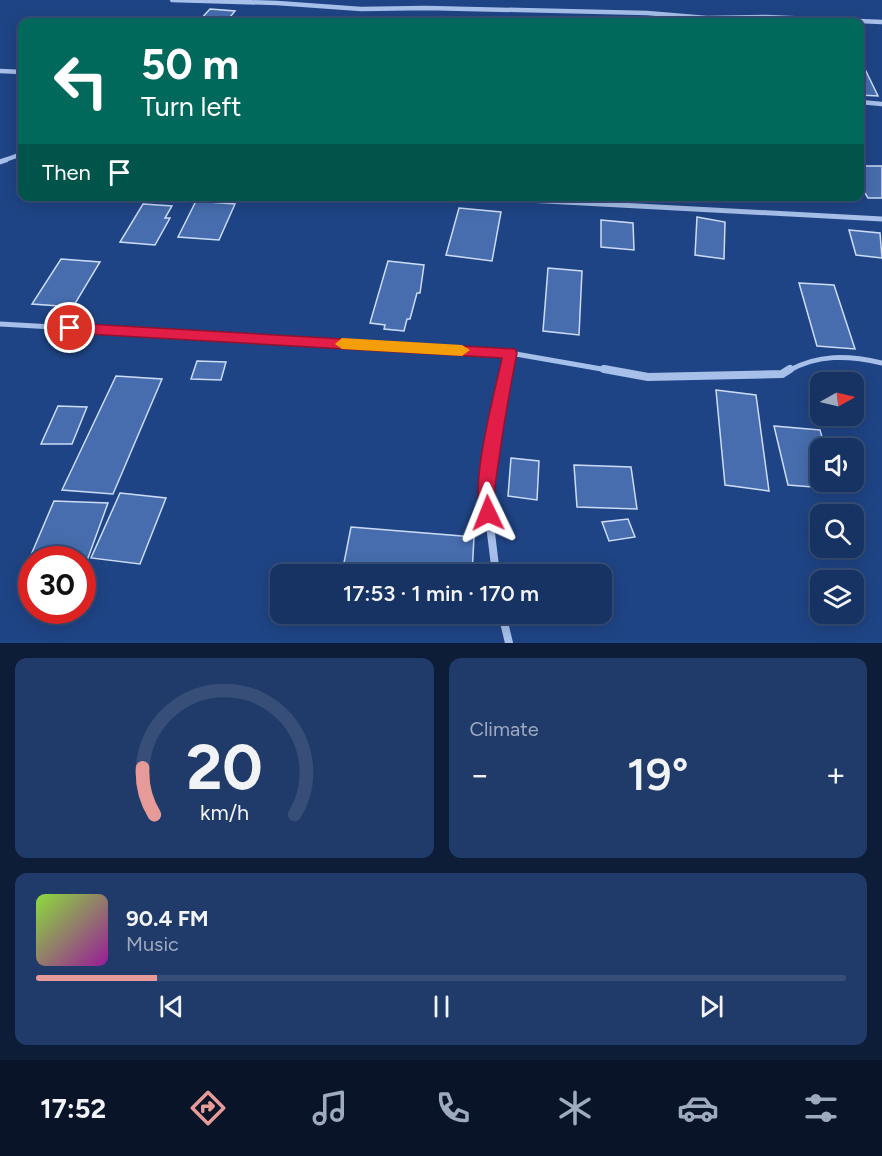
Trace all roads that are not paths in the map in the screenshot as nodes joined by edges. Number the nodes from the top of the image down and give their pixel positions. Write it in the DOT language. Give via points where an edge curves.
graph roads {
  1 [pos="172,0"];
  2 [pos="707,18"];
  3 [pos="707,18"];
  4 [pos="790,18"];
  5 [pos="864,21"];
  6 [pos="882,22"];
  7 [pos="0,71"];
  8 [pos="18,72"];
  9 [pos="864,102"];
  10 [pos="882,104"];
  11 [pos="18,155"];
  12 [pos="0,162"];
  13 [pos="544,201"];
  14 [pos="882,219"];
  15 [pos="0,324"];
  16 [pos="510,353"];
  17 [pos="882,363"];
  18 [pos="495,564"];
  19 [pos="504,624"];
  20 [pos="509,643"];
  1 -- 2 [label="street"];
  3 -- 4 [label="street"];
  5 -- 6 [label="street"];
  7 -- 8 [label="street"];
  9 -- 10 [label="street"];
  11 -- 12 [label="street"];
  13 -- 14 [label="street"];
  15 -- 16 [label="street"];
  16 -- 17 [label="street" via="648,377 782,374 807,360 856,357"];
  16 -- 18 [label="street" via="486,492"];
  19 -- 20 [label="street"];
}
